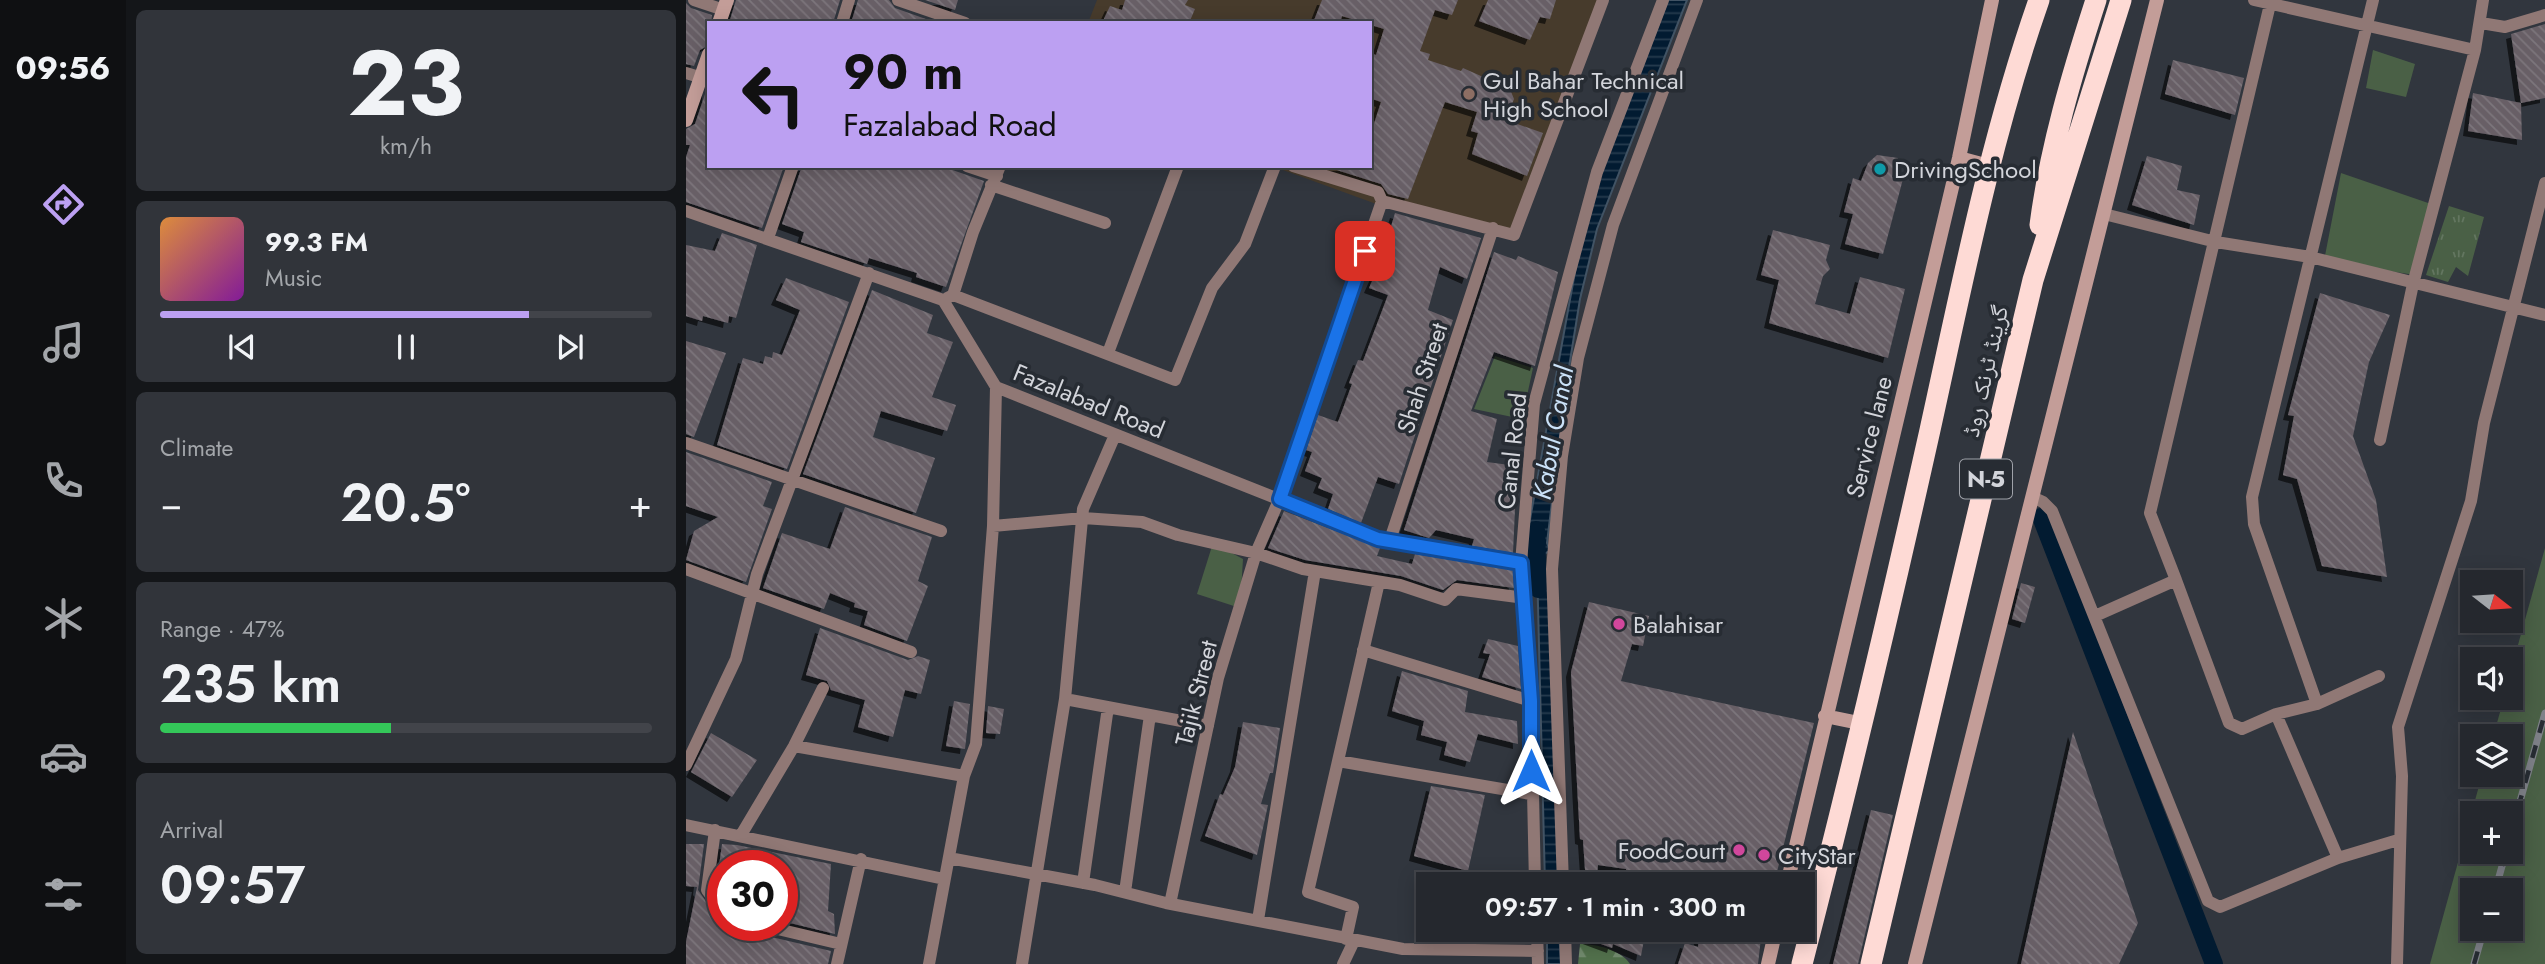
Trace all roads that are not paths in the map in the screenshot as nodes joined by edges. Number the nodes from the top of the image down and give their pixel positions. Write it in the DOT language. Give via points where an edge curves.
graph roads {
  1 [pos="694,0"];
  2 [pos="849,0"];
  3 [pos="898,0"];
  4 [pos="1603,0"];
  5 [pos="1663,0"];
  6 [pos="1697,0"];
  7 [pos="1992,0"];
  8 [pos="2028,0"];
  9 [pos="2039,0"];
  10 [pos="2096,0"];
  11 [pos="2121,0"];
  12 [pos="2157,0"];
  13 [pos="2254,0"];
  14 [pos="2373,0"];
  15 [pos="2483,0"];
  16 [pos="2271,2"];
  17 [pos="723,11"];
  18 [pos="2545,15"];
  19 [pos="843,21"];
  20 [pos="959,21"];
  21 [pos="2481,23"];
  22 [pos="2367,25"];
  23 [pos="2475,50"];
  24 [pos="686,73"];
  25 [pos="2013,73"];
  26 [pos="705,79"];
  27 [pos="686,120"];
  28 [pos="1959,158"];
  29 [pos="1989,166"];
  30 [pos="792,168"];
  31 [pos="973,168"];
  32 [pos="1177,168"];
  33 [pos="1274,168"];
  34 [pos="1300,168"];
  35 [pos="996,176"];
  36 [pos="2545,183"];
  37 [pos="1382,201"];
  38 [pos="686,211"];
  39 [pos="2104,214"];
  40 [pos="1105,223"];
  41 [pos="1493,228"];
  42 [pos="768,237"];
  43 [pos="2216,242"];
  44 [pos="2310,257"];
  45 [pos="869,273"];
  46 [pos="2033,280"];
  47 [pos="2413,284"];
  48 [pos="948,297"];
  49 [pos="2516,308"];
  50 [pos="2545,315"];
  51 [pos="1108,353"];
  52 [pos="996,387"];
  53 [pos="1115,435"];
  54 [pos="2380,440"];
  55 [pos="686,443"];
  56 [pos="792,480"];
  57 [pos="2032,498"];
  58 [pos="1280,499"];
  59 [pos="1083,518"];
  60 [pos="993,526"];
  61 [pos="941,531"];
  62 [pos="1391,540"];
  63 [pos="1256,553"];
  64 [pos="1521,563"];
  65 [pos="686,569"];
  66 [pos="1315,571"];
  67 [pos="2176,580"];
  68 [pos="1379,582"];
  69 [pos="751,592"];
  70 [pos="1525,598"];
  71 [pos="2095,616"];
  72 [pos="1363,650"];
  73 [pos="911,652"];
  74 [pos="2379,676"];
  75 [pos="823,688"];
  76 [pos="1065,699"];
  77 [pos="1531,701"];
  78 [pos="2317,704"];
  79 [pos="1108,707"];
  80 [pos="2276,714"];
  81 [pos="1150,715"];
  82 [pos="1825,716"];
  83 [pos="1864,724"];
  84 [pos="1208,726"];
  85 [pos="794,746"];
  86 [pos="1338,761"];
  87 [pos="686,765"];
  88 [pos="964,776"];
  89 [pos="1531,794"];
  90 [pos="686,825"];
  91 [pos="715,830"];
  92 [pos="741,835"];
  93 [pos="2398,840"];
  94 [pos="712,850"];
  95 [pos="949,858"];
  96 [pos="2338,858"];
  97 [pos="861,859"];
  98 [pos="1534,872"];
  99 [pos="1563,872"];
  100 [pos="1790,872"];
  101 [pos="1038,874"];
  102 [pos="944,879"];
  103 [pos="1083,883"];
  104 [pos="1125,892"];
  105 [pos="1170,904"];
  106 [pos="1258,920"];
  107 [pos="798,934"];
  108 [pos="1350,940"];
  109 [pos="1565,942"];
  110 [pos="1773,942"];
  111 [pos="841,944"];
  112 [pos="1538,958"];
  113 [pos="837,964"];
  114 [pos="929,964"];
  115 [pos="1022,964"];
  116 [pos="1343,964"];
  117 [pos="1566,964"];
  118 [pos="1768,964"];
  119 [pos="1802,964"];
  120 [pos="1871,964"];
  121 [pos="1915,964"];
  122 [pos="2397,964"];
  1 -- 17 [label="street"];
  2 -- 19 [label="street"];
  3 -- 20 [label="street"];
  4 -- 41 [label="street" via="1514,235"];
  5 -- 64 [label="street, Canal Road" via="1597,172 1541,379 1529,444"];
  6 -- 99 [label="street" via="1613,225 1578,358 1562,456 1552,569"];
  7 -- 28 [label="street, Service lane"];
  8 -- 25 [label="highway"];
  9 -- 25 [label="highway, گرینڈ ٹرنک روڈ / N-5"];
  10 -- 46 [label="highway" via="2047,173"];
  11 -- 46 [label="highway, گرینڈ ٹرنک روڈ / N-5"];
  12 -- 39 [label="street"];
  13 -- 16 [label="street"];
  14 -- 22 [label="street"];
  15 -- 21 [label="street"];
  16 -- 22 [label="street"];
  16 -- 43 [label="street"];
  18 -- 21 [label="street" via="2505,27"];
  21 -- 23 [label="street"];
  22 -- 23 [label="street"];
  22 -- 44 [label="street"];
  23 -- 47 [label="street"];
  24 -- 26 [label="street"];
  25 -- 29 [label="highway, گرینڈ ٹرنک روڈ / N-5"];
  26 -- 27 [label="street"];
  28 -- 29 [label="street"];
  28 -- 82 [label="street, Service lane"];
  29 -- 83 [label="highway, گرینڈ ٹرنک روڈ / N-5"];
  30 -- 42 [label="street"];
  31 -- 35 [label="street"];
  32 -- 51 [label="street"];
  33 -- 51 [label="street" via="1245,244 1212,288 1175,380"];
  34 -- 37 [label="street" via="1378,192"];
  35 -- 40 [label="street"];
  35 -- 48 [label="street"];
  36 -- 49 [label="street"];
  37 -- 41 [label="street"];
  37 -- 58 [label="street, Tajik Street"];
  38 -- 42 [label="street"];
  39 -- 43 [label="street"];
  39 -- 57 [label="street"];
  41 -- 62 [label="street, Shah Street"];
  42 -- 45 [label="street"];
  43 -- 44 [label="street"];
  43 -- 67 [label="street" via="2150,513"];
  44 -- 47 [label="street"];
  44 -- 78 [label="street" via="2252,497 2254,524"];
  45 -- 48 [label="street"];
  45 -- 56 [label="street"];
  46 -- 120 [label="highway, گرینڈ ٹرنک روڈ / N-5"];
  47 -- 49 [label="street"];
  47 -- 54 [label="street"];
  48 -- 51 [label="street"];
  48 -- 52 [label="street, Fazalabad Road"];
  49 -- 50 [label="street"];
  49 -- 93 [label="street" via="2484,423 2471,500 2398,727 2402,776"];
  52 -- 53 [label="street, Fazalabad Road"];
  52 -- 60 [label="street"];
  53 -- 58 [label="street, Fazalabad Road"];
  53 -- 59 [label="street"];
  55 -- 56 [label="street"];
  56 -- 61 [label="street"];
  56 -- 69 [label="street"];
  57 -- 71 [label="street" via="2052,512"];
  57 -- 121 [label="street"];
  58 -- 62 [label="street, Fazalabad Road" via="1378,539"];
  58 -- 63 [label="street, Tajik Street"];
  59 -- 60 [label="street"];
  59 -- 63 [label="street" via="1142,522"];
  59 -- 76 [label="street"];
  60 -- 88 [label="street" via="976,744"];
  62 -- 64 [label="street, Fazalabad Road"];
  63 -- 66 [label="street"];
  63 -- 84 [label="street, Tajik Street"];
  64 -- 70 [label="street, Canal Road"];
  65 -- 69 [label="street"];
  66 -- 68 [label="street"];
  66 -- 106 [label="street"];
  67 -- 71 [label="street"];
  67 -- 80 [label="street" via="2229,723 2242,729"];
  68 -- 70 [label="street" via="1445,600 1456,589"];
  68 -- 72 [label="street"];
  69 -- 73 [label="street"];
  69 -- 87 [label="street" via="736,659"];
  70 -- 77 [label="street, Canal Road"];
  71 -- 96 [label="street" via="2213,906"];
  72 -- 77 [label="street"];
  72 -- 86 [label="street"];
  74 -- 78 [label="street"];
  75 -- 85 [label="street"];
  76 -- 79 [label="street"];
  76 -- 101 [label="street"];
  77 -- 89 [label="street, Canal Road"];
  78 -- 80 [label="street"];
  79 -- 81 [label="street"];
  79 -- 103 [label="street"];
  80 -- 96 [label="street"];
  81 -- 84 [label="street"];
  81 -- 104 [label="street"];
  82 -- 83 [label="street"];
  82 -- 100 [label="street, Service lane"];
  83 -- 119 [label="highway, گرینڈ ٹرنک روڈ / N-5"];
  84 -- 105 [label="street, Tajik Street"];
  85 -- 88 [label="street"];
  85 -- 92 [label="street"];
  86 -- 89 [label="street"];
  86 -- 108 [label="street" via="1308,892 1353,907"];
  88 -- 95 [label="street"];
  89 -- 98 [label="street, Canal Road"];
  90 -- 91 [label="street"];
  91 -- 92 [label="street"];
  91 -- 94 [label="street"];
  92 -- 97 [label="street"];
  93 -- 96 [label="street"];
  93 -- 122 [label="street"];
  95 -- 101 [label="street"];
  95 -- 102 [label="street"];
  97 -- 102 [label="street"];
  97 -- 111 [label="street"];
  101 -- 103 [label="street"];
  101 -- 115 [label="street"];
  102 -- 114 [label="street"];
  103 -- 104 [label="street"];
  104 -- 105 [label="street"];
  105 -- 106 [label="street"];
  106 -- 108 [label="street"];
  107 -- 111 [label="street"];
  108 -- 112 [label="street" via="1403,949"];
  108 -- 116 [label="street"];
  109 -- 117 [label="street"];
  110 -- 118 [label="street"];
  111 -- 113 [label="street"];
}
